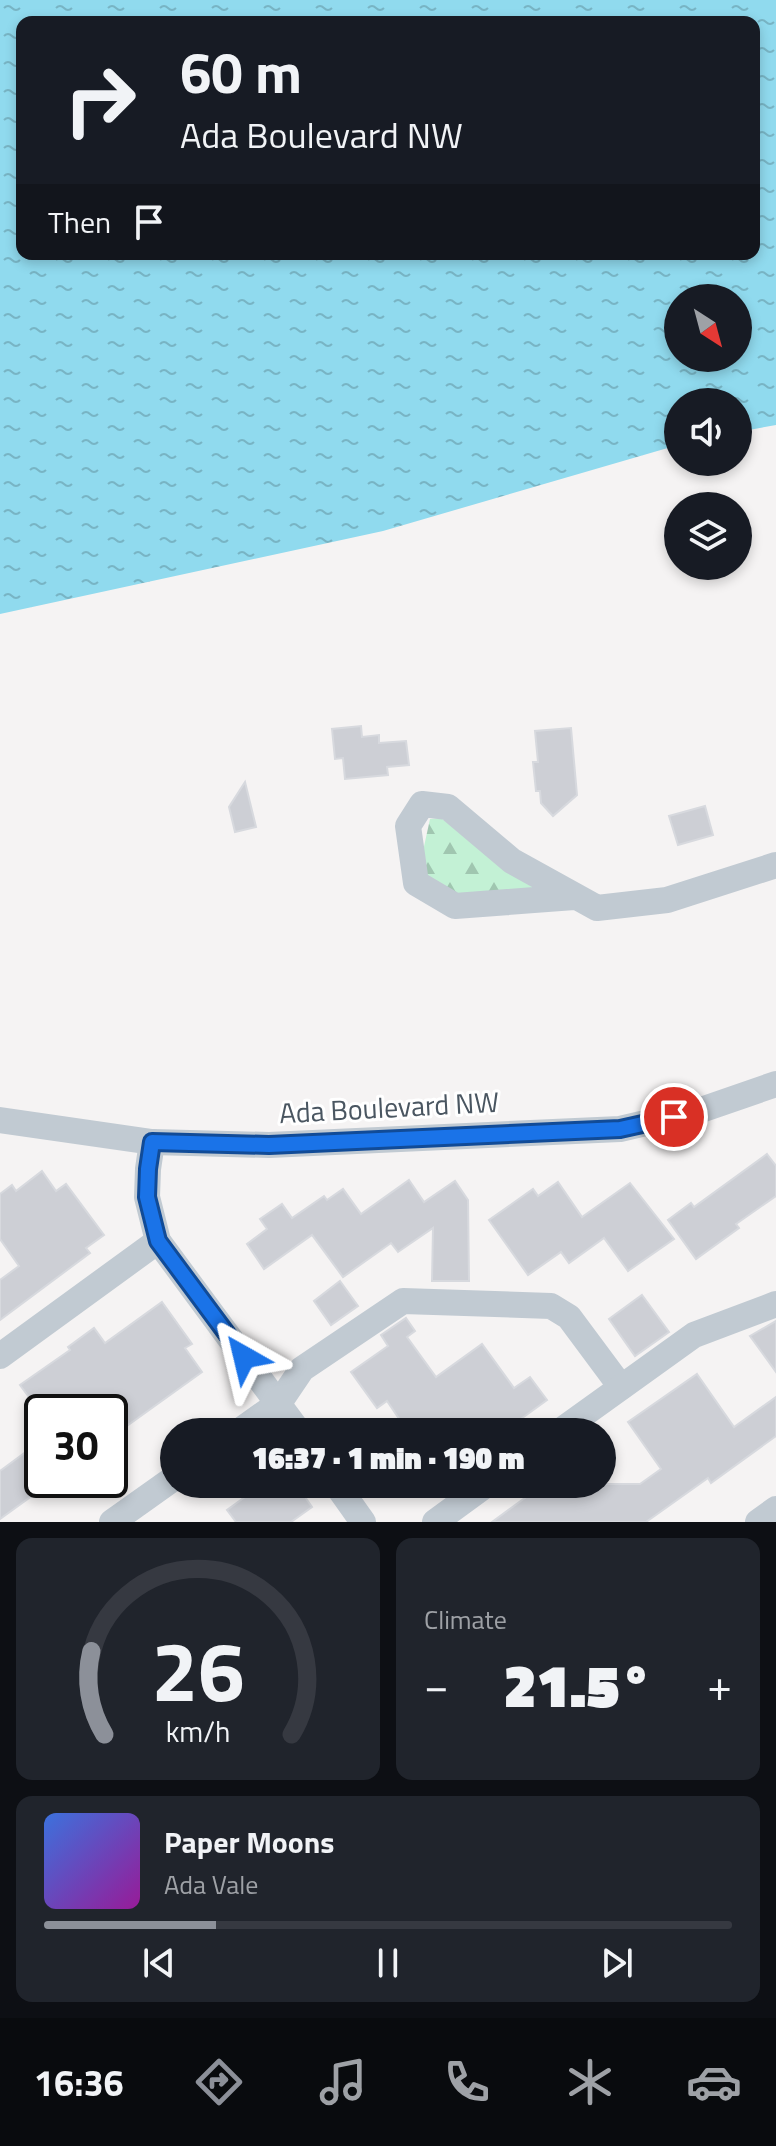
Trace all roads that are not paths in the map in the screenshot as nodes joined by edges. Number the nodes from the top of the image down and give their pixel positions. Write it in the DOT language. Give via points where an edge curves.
graph roads {
  1 [pos="776,865"];
  2 [pos="574,897"];
  3 [pos="776,1084"];
  4 [pos="0,1120"];
  5 [pos="152,1142"];
  6 [pos="158,1241"];
  7 [pos="776,1304"];
  8 [pos="0,1356"];
  9 [pos="621,1387"];
  10 [pos="279,1403"];
  11 [pos="258,1418"];
  12 [pos="289,1418"];
  13 [pos="578,1418"];
  14 [pos="160,1488"];
  15 [pos="346,1498"];
  16 [pos="468,1498"];
  17 [pos="776,1509"];
  18 [pos="112,1522"];
  19 [pos="363,1522"];
  20 [pos="435,1522"];
  21 [pos="758,1522"];
  1 -- 2 [label="street" via="667,900 597,908"];
  2 -- 2 [label="street" via="512,861 448,807 422,804 408,826 416,883 455,906"];
  3 -- 5 [label="street, Ada Boulevard NW" via="701,1110 620,1129 269,1145"];
  4 -- 5 [label="street, Ada Boulevard NW"];
  5 -- 6 [label="street" via="147,1197"];
  6 -- 8 [label="street"];
  6 -- 10 [label="street"];
  7 -- 9 [label="street" via="694,1335"];
  9 -- 10 [label="street" via="569,1317 551,1306 403,1301 302,1369"];
  9 -- 13 [label="street"];
  10 -- 11 [label="street"];
  10 -- 12 [label="street"];
  14 -- 18 [label="street"];
  15 -- 19 [label="street"];
  16 -- 20 [label="street"];
  17 -- 21 [label="street"];
}
